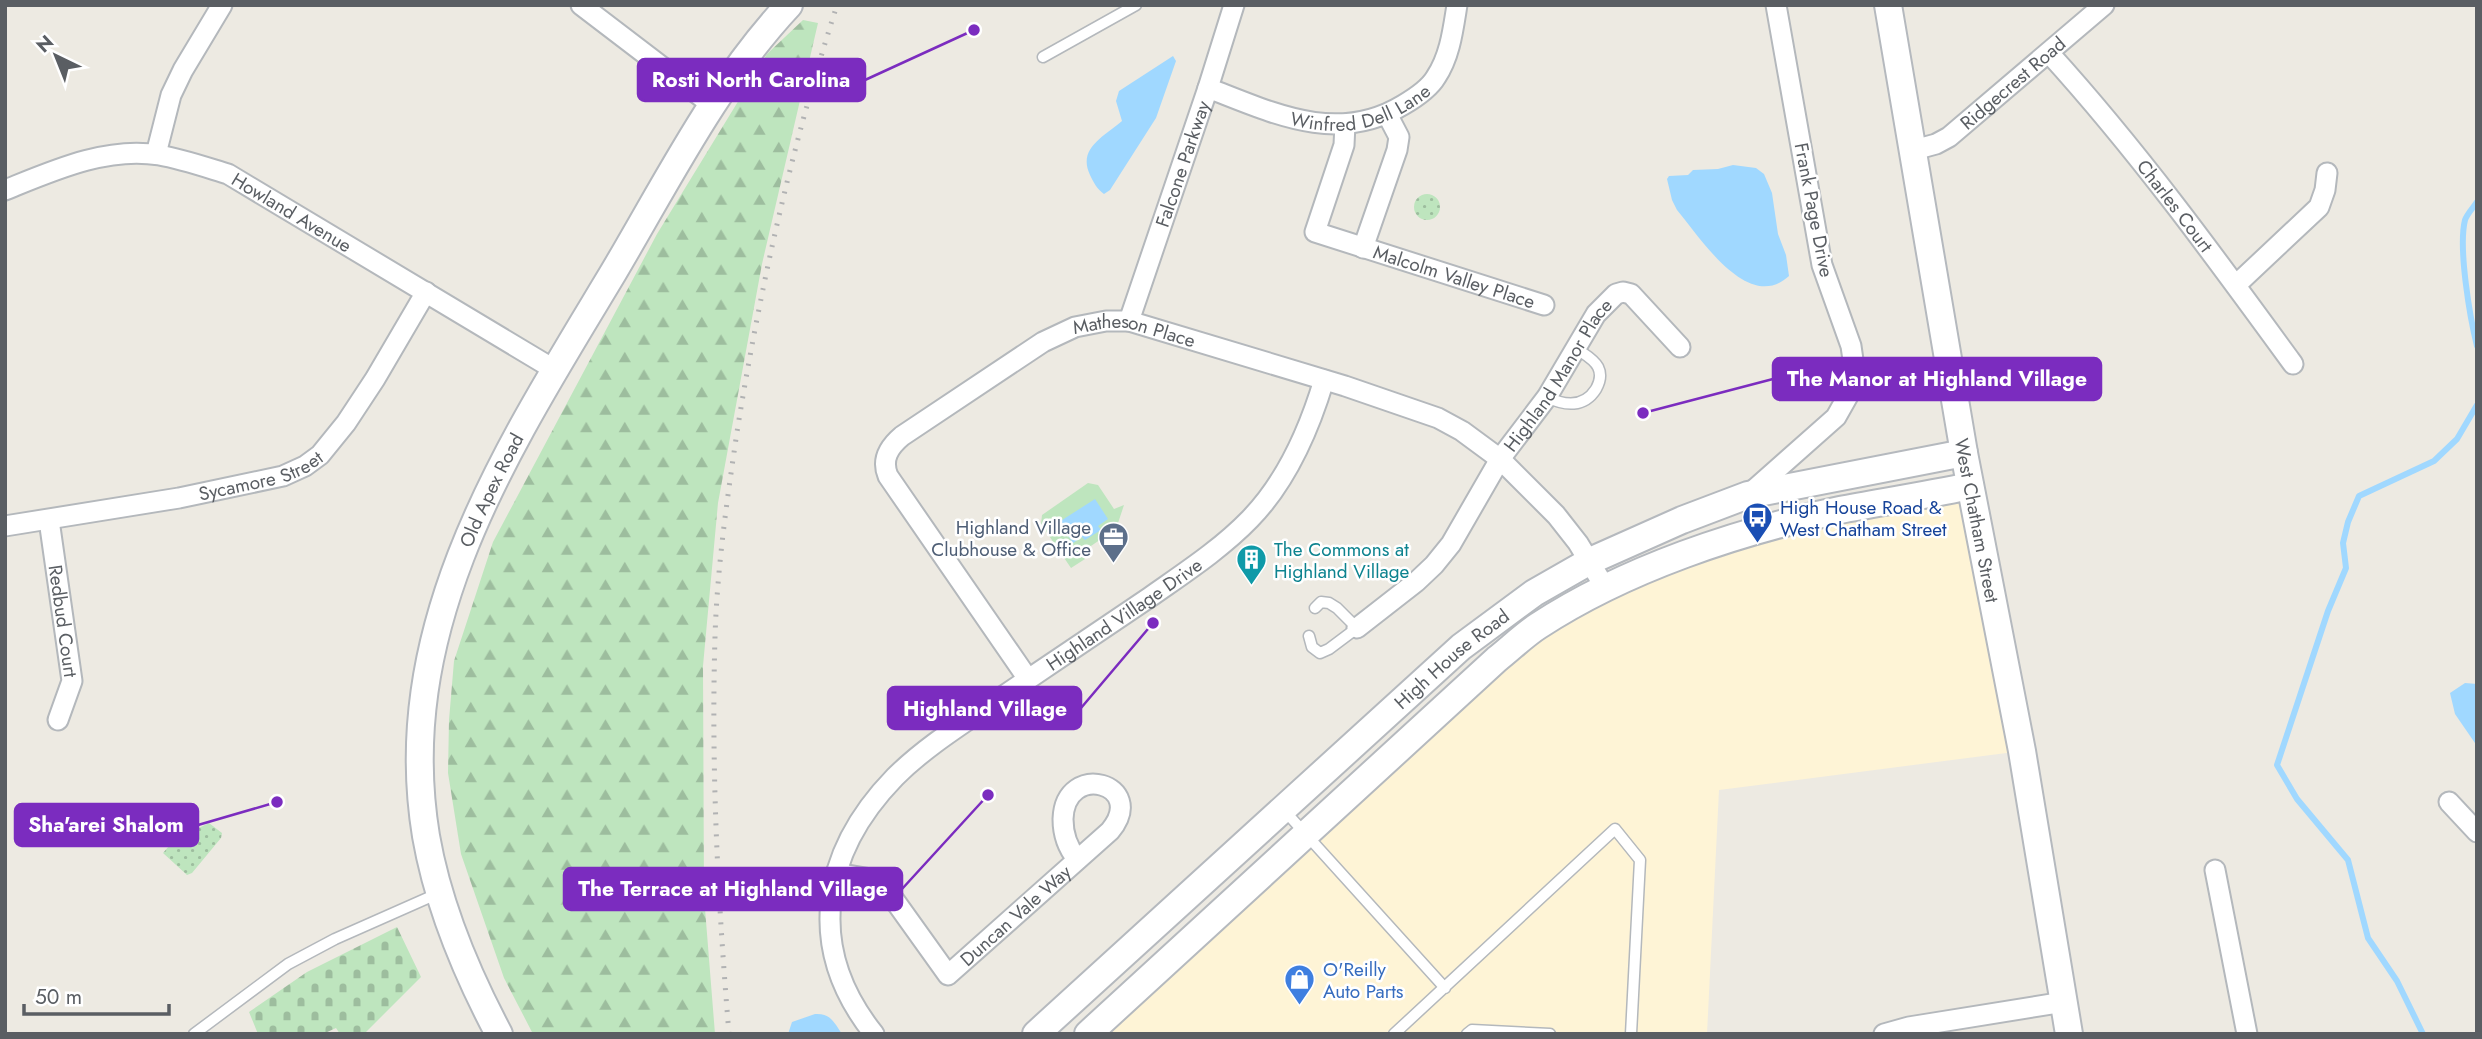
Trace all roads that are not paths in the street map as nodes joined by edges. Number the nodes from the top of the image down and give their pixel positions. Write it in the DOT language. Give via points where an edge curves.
graph roads {
  1 [pos="222,5"];
  2 [pos="581,5"];
  3 [pos="789,5"];
  4 [pos="1136,5"];
  5 [pos="1234,5"];
  6 [pos="1457,5"];
  7 [pos="1776,5"];
  8 [pos="1888,5"];
  9 [pos="2104,5"];
  10 [pos="2049,53"];
  11 [pos="1042,57"];
  12 [pos="1208,88"];
  13 [pos="712,105"];
  14 [pos="1387,114"];
  15 [pos="1345,124"];
  16 [pos="1914,150"];
  17 [pos="156,154"];
  18 [pos="2327,173"];
  19 [pos="5,190"];
  20 [pos="1363,248"];
  21 [pos="2236,285"];
  22 [pos="426,292"];
  23 [pos="1544,305"];
  24 [pos="1129,321"];
  25 [pos="1680,346"];
  26 [pos="1577,349"];
  27 [pos="2293,364"];
  28 [pos="555,370"];
  29 [pos="1324,380"];
  30 [pos="1547,397"];
  31 [pos="1964,453"];
  32 [pos="1500,459"];
  33 [pos="1970,486"];
  34 [pos="1748,495"];
  35 [pos="49,520"];
  36 [pos="5,526"];
  37 [pos="1590,561"];
  38 [pos="1606,589"];
  39 [pos="1315,608"];
  40 [pos="1357,628"];
  41 [pos="1309,636"];
  42 [pos="1028,679"];
  43 [pos="58,720"];
  44 [pos="2449,802"];
  45 [pos="1283,809"];
  46 [pos="2477,832"];
  47 [pos="1306,835"];
  48 [pos="1077,859"];
  49 [pos="2216,870"];
  50 [pos="836,873"];
  51 [pos="439,893"];
  52 [pos="1445,988"];
  53 [pos="2064,1002"];
  54 [pos="194,1034"];
  55 [pos="499,1034"];
  56 [pos="874,1034"];
  57 [pos="1036,1034"];
  58 [pos="1088,1034"];
  59 [pos="1394,1034"];
  60 [pos="1467,1034"];
  61 [pos="1550,1034"];
  62 [pos="1631,1034"];
  63 [pos="1884,1034"];
  64 [pos="2069,1034"];
  65 [pos="2247,1034"];
  1 -- 17 [label="street" via="177,83"];
  2 -- 13 [label="street"];
  3 -- 13 [label="main road, Old Apex Road"];
  4 -- 11 [label="lane"];
  5 -- 12 [label="street, Falcone Parkway"];
  6 -- 14 [label="street, Winfred Dell Lane" via="1446,58 1435,79"];
  7 -- 34 [label="street, Frank Page Drive" via="1822,265 1854,367 1849,394 1836,417"];
  8 -- 16 [label="main road, West Chatham Street"];
  9 -- 10 [label="street, Ridgecrest Road"];
  10 -- 16 [label="street, Ridgecrest Road" via="1949,137"];
  10 -- 21 [label="street, Charles Court" via="2115,127"];
  12 -- 15 [label="street, Winfred Dell Lane" via="1313,124"];
  12 -- 24 [label="street, Falcone Parkway"];
  13 -- 28 [label="main road, Old Apex Road"];
  14 -- 15 [label="street, Winfred Dell Lane"];
  14 -- 20 [label="street, Malcolm Valley Place" via="1399,137 1397,150"];
  15 -- 20 [label="street, Malcolm Valley Place" via="1344,145 1315,232"];
  16 -- 31 [label="main road, West Chatham Street"];
  17 -- 19 [label="street, Howland Avenue" via="115,155 81,163"];
  17 -- 22 [label="street, Howland Avenue" via="228,174"];
  18 -- 21 [label="street" via="2319,207"];
  20 -- 23 [label="street, Malcolm Valley Place"];
  21 -- 27 [label="street, Charles Court"];
  22 -- 28 [label="street, Howland Avenue"];
  22 -- 35 [label="street, Sycamore Street" via="346,423 305,466 283,476 179,498"];
  24 -- 29 [label="street, Matheson Place"];
  24 -- 42 [label="street, Matheson Place" via="1075,327 1043,342 902,436 886,457 888,476"];
  25 -- 26 [label="street, Highland Manor Place" via="1635,297 1623,292 1596,314"];
  26 -- 30 [label="street, Highland Manor Place"];
  26 -- 30 [label="lane" via="1600,371 1593,394 1586,401 1567,404"];
  28 -- 51 [label="main road, Old Apex Road" via="467,537 432,645 422,704 420,785"];
  29 -- 32 [label="street, Matheson Place" via="1438,418"];
  29 -- 42 [label="street, Highland Village Drive" via="1291,463 1249,520 1194,566"];
  30 -- 32 [label="street, Highland Manor Place"];
  31 -- 33 [label="main road, West Chatham Street"];
  31 -- 34 [label="main road, High House Road"];
  32 -- 37 [label="street, Matheson Place" via="1556,516"];
  32 -- 40 [label="street, Highland Manor Place" via="1434,565"];
  33 -- 38 [label="main road, High House Road" via="1840,510 1755,532"];
  33 -- 53 [label="main road, West Chatham Street" via="2022,751"];
  34 -- 37 [label="main road, High House Road"];
  35 -- 36 [label="street, Sycamore Street"];
  35 -- 43 [label="street, Redbud Court" via="72,681"];
  37 -- 38 [label="street, Matheson Place"];
  37 -- 45 [label="main road, High House Road" via="1534,593 1461,646"];
  38 -- 47 [label="main road, High House Road" via="1537,627 1497,659"];
  39 -- 40 [label="lane" via="1321,602 1329,603"];
  40 -- 41 [label="lane" via="1320,653"];
  42 -- 50 [label="street, Highland Village Drive" via="930,747 894,778 856,827"];
  44 -- 46 [label="street"];
  45 -- 47 [label="lane"];
  45 -- 57 [label="main road, High House Road"];
  47 -- 52 [label="lane"];
  47 -- 58 [label="main road, High House Road"];
  48 -- 50 [label="street, Duncan Vale Way" via="948,975 885,887 871,879"];
  49 -- 65 [label="street"];
  50 -- 56 [label="street, Highland Village Drive" via="829,918 833,957 850,1000"];
  51 -- 54 [label="lane" via="288,964"];
  51 -- 55 [label="main road, Old Apex Road" via="457,945"];
  52 -- 59 [label="lane"];
  52 -- 62 [label="lane" via="1615,829 1640,860"];
  53 -- 63 [label="street"];
  53 -- 64 [label="main road, West Chatham Street"];
  60 -- 61 [label="lane" via="1472,1030"];
}
